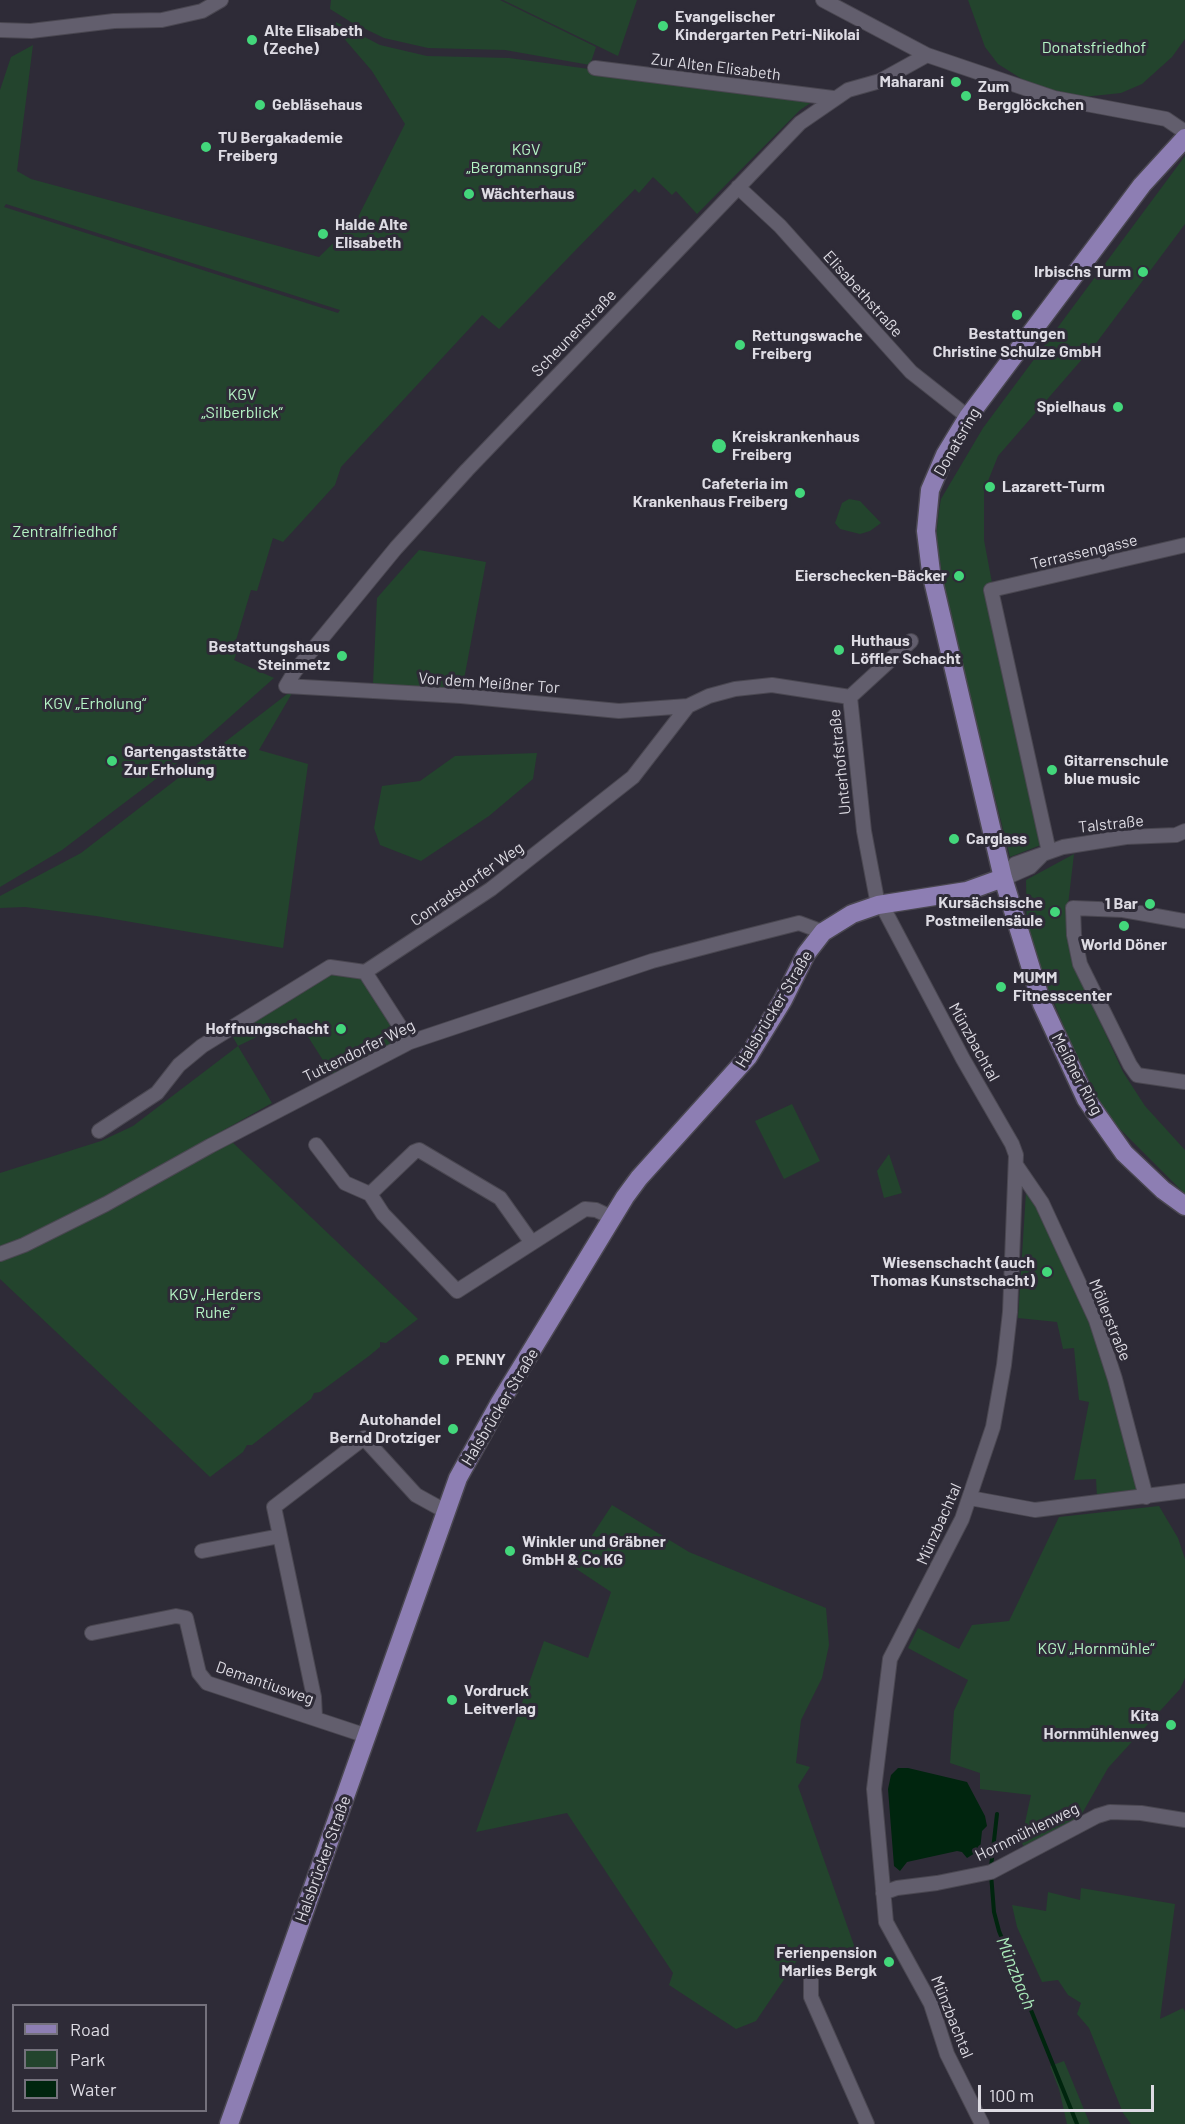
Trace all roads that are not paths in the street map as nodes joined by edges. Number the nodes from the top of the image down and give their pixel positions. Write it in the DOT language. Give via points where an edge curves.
graph roads {
  1 [pos="221,0"];
  2 [pos="823,0"];
  3 [pos="0,30"];
  4 [pos="927,55"];
  5 [pos="595,68"];
  6 [pos="833,98"];
  7 [pos="1185,132"];
  8 [pos="1185,138"];
  9 [pos="738,187"];
  10 [pos="968,417"];
  11 [pos="1185,545"];
  12 [pos="911,641"];
  13 [pos="286,686"];
  14 [pos="850,697"];
  15 [pos="688,706"];
  16 [pos="1185,831"];
  17 [pos="1045,854"];
  18 [pos="1003,878"];
  19 [pos="881,904"];
  20 [pos="1185,921"];
  21 [pos="824,932"];
  22 [pos="365,972"];
  23 [pos="410,1042"];
  24 [pos="1185,1082"];
  25 [pos="99,1131"];
  26 [pos="316,1145"];
  27 [pos="1016,1165"];
  28 [pos="370,1194"];
  29 [pos="1185,1206"];
  30 [pos="613,1218"];
  31 [pos="532,1243"];
  32 [pos="0,1254"];
  33 [pos="1185,1491"];
  34 [pos="1146,1497"];
  35 [pos="970,1498"];
  36 [pos="445,1510"];
  37 [pos="280,1536"];
  38 [pos="202,1551"];
  39 [pos="92,1633"];
  40 [pos="315,1717"];
  41 [pos="366,1736"];
  42 [pos="1185,1820"];
  43 [pos="883,1893"];
  44 [pos="811,1973"];
  45 [pos="229,2124"];
  46 [pos="867,2124"];
  47 [pos="982,2124"];
  1 -- 3 [label="street" via="202,11 162,20"];
  2 -- 4 [label="street"];
  4 -- 6 [label="street, Scheunenstraße" via="880,81"];
  4 -- 7 [label="street" via="1054,98 1166,119"];
  5 -- 6 [label="street, Zur Alten Elisabeth"];
  6 -- 9 [label="street, Scheunenstraße" via="800,123"];
  8 -- 10 [label="main road, Donatsring" via="1142,185"];
  9 -- 10 [label="street, Elisabethstraße" via="780,226 910,372"];
  9 -- 13 [label="street, Scheunenstraße" via="396,548"];
  10 -- 18 [label="main road, Donatsring" via="945,454 930,489 926,531 931,572"];
  11 -- 17 [label="street, Terrassengasse" via="991,590"];
  12 -- 14 [label="street, Unterhofstraße"];
  13 -- 15 [label="street, Vor dem Meißner Tor" via="461,696 619,711"];
  14 -- 15 [label="street" via="772,685 735,689"];
  14 -- 19 [label="street, Unterhofstraße" via="864,831"];
  15 -- 22 [label="street, Conradsdorfer Weg" via="649,759 611,797 492,889"];
  16 -- 17 [label="street, Talstraße" via="1079,843"];
  17 -- 18 [label="street, Talstraße" via="1015,864"];
  18 -- 19 [label="main road, Halsbrücker Straße" via="967,891"];
  18 -- 29 [label="main road, Meißner Ring" via="1042,1004 1086,1099 1124,1153"];
  19 -- 21 [label="main road, Halsbrücker Straße" via="852,914"];
  19 -- 27 [label="street, Münzbachtal" via="1012,1144"];
  20 -- 24 [label="street" via="1124,910 1073,908 1080,964 1137,1075"];
  21 -- 23 [label="street, Tuttendorfer Weg" via="799,923 718,943 652,961"];
  21 -- 30 [label="main road, Halsbrücker Straße" via="806,954 748,1057 639,1178"];
  22 -- 23 [label="street"];
  22 -- 25 [label="street" via="330,967 202,1046 179,1065 156,1093"];
  23 -- 32 [label="street, Tuttendorfer Weg" via="106,1204"];
  26 -- 28 [label="street" via="345,1183"];
  27 -- 34 [label="street, Möllerstraße" via="1042,1203 1096,1320"];
  27 -- 35 [label="street, Münzbachtal" via="1004,1365 993,1427"];
  28 -- 31 [label="street" via="419,1150 500,1198"];
  28 -- 31 [label="street" via="383,1214 457,1292"];
  30 -- 31 [label="street" via="585,1209"];
  30 -- 36 [label="main road, Halsbrücker Straße" via="499,1404"];
  33 -- 34 [label="street"];
  34 -- 35 [label="street" via="1035,1510"];
  35 -- 43 [label="street, Münzbachtal" via="887,1670 874,1789"];
  36 -- 37 [label="street" via="416,1496 364,1438 274,1507"];
  36 -- 41 [label="main road, Halsbrücker Straße"];
  37 -- 38 [label="street"];
  37 -- 40 [label="street" via="315,1697"];
  39 -- 40 [label="street, Demantiusweg" via="176,1616 186,1618 199,1673 207,1683"];
  40 -- 41 [label="street, Demantiusweg"];
  41 -- 45 [label="main road, Halsbrücker Straße"];
  42 -- 43 [label="street, Hornmühlenweg" via="1110,1812 982,1874"];
  43 -- 47 [label="street, Münzbachtal" via="890,1933 931,2004 947,2054"];
  44 -- 46 [label="street" via="811,1997"];
}
